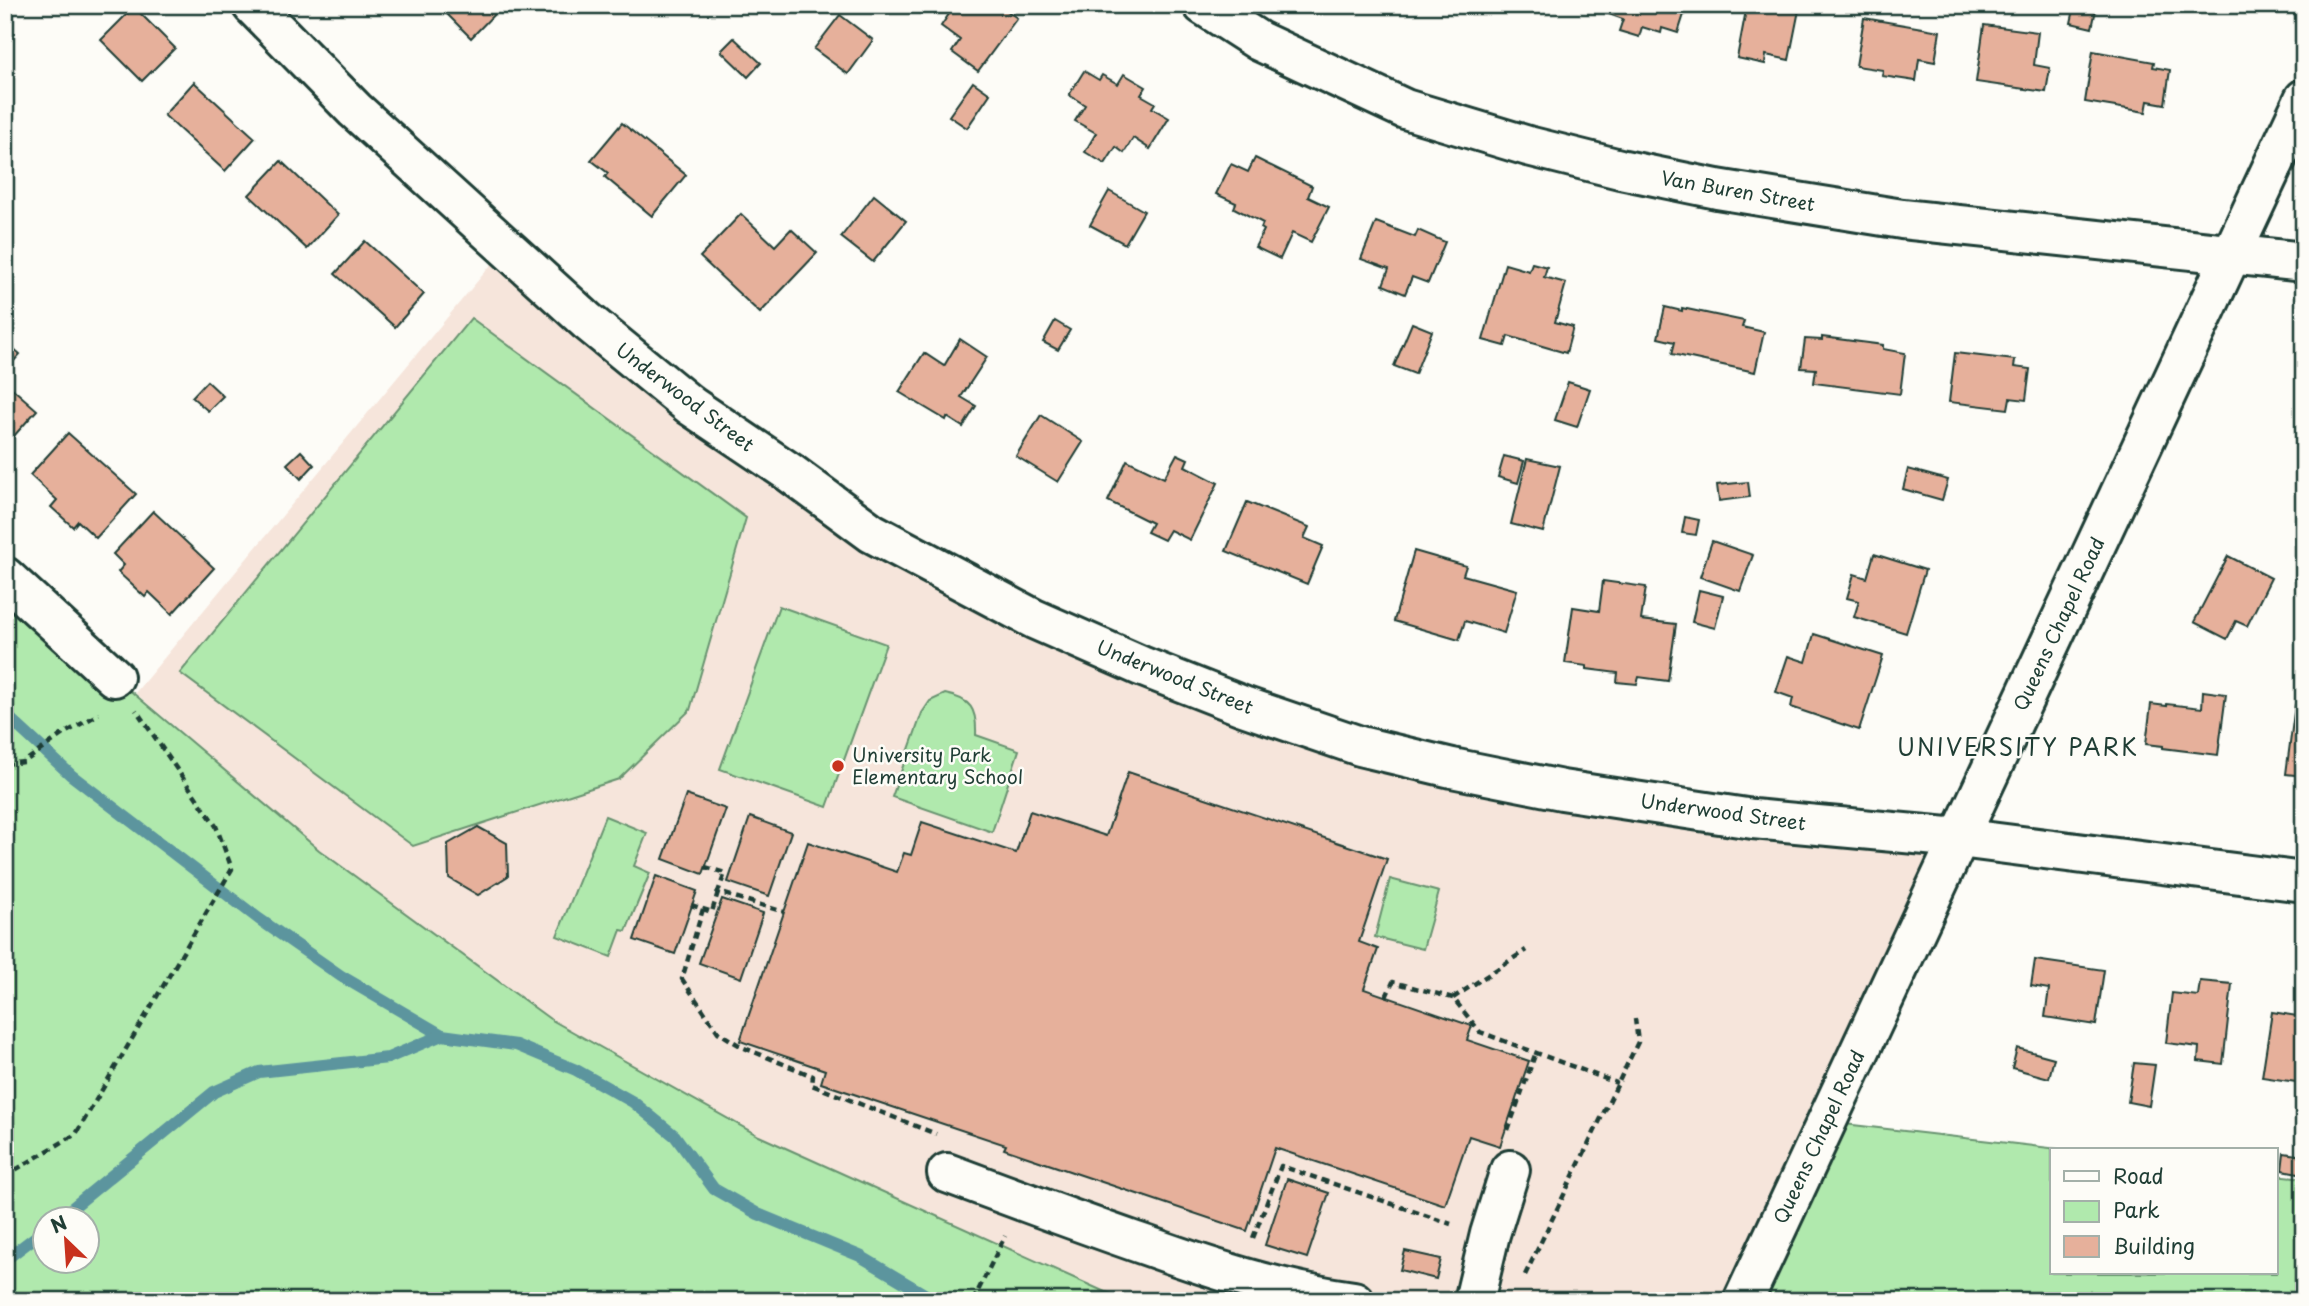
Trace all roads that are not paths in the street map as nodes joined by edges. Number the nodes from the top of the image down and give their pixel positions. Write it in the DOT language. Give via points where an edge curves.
graph roads {
  1 [pos="251,5"];
  2 [pos="1203,5"];
  3 [pos="2304,99"];
  4 [pos="2231,253"];
  5 [pos="2304,262"];
  6 [pos="5,577"];
  7 [pos="114,677"];
  8 [pos="1959,838"];
  9 [pos="2304,882"];
  10 [pos="1510,1170"];
  11 [pos="947,1173"];
  12 [pos="1354,1301"];
  13 [pos="1474,1301"];
  14 [pos="1743,1301"];
  1 -- 8 [label="street, Underwood Street" via="355,110 576,312 691,406 872,533 1034,619 1243,706 1360,746 1562,790 1726,815"];
  2 -- 4 [label="street, Van Buren Street" via="1259,41 1405,108 1620,169 1902,219"];
  3 -- 4 [label="street, Queens Chapel Road"];
  4 -- 5 [label="street, Van Buren Street"];
  4 -- 8 [label="street, Queens Chapel Road"];
  6 -- 7 [label="street"];
  8 -- 9 [label="street, Underwood Street"];
  8 -- 14 [label="street, Queens Chapel Road"];
  10 -- 13 [label="street"];
  11 -- 12 [label="street" via="1198,1264 1256,1282"];
}
